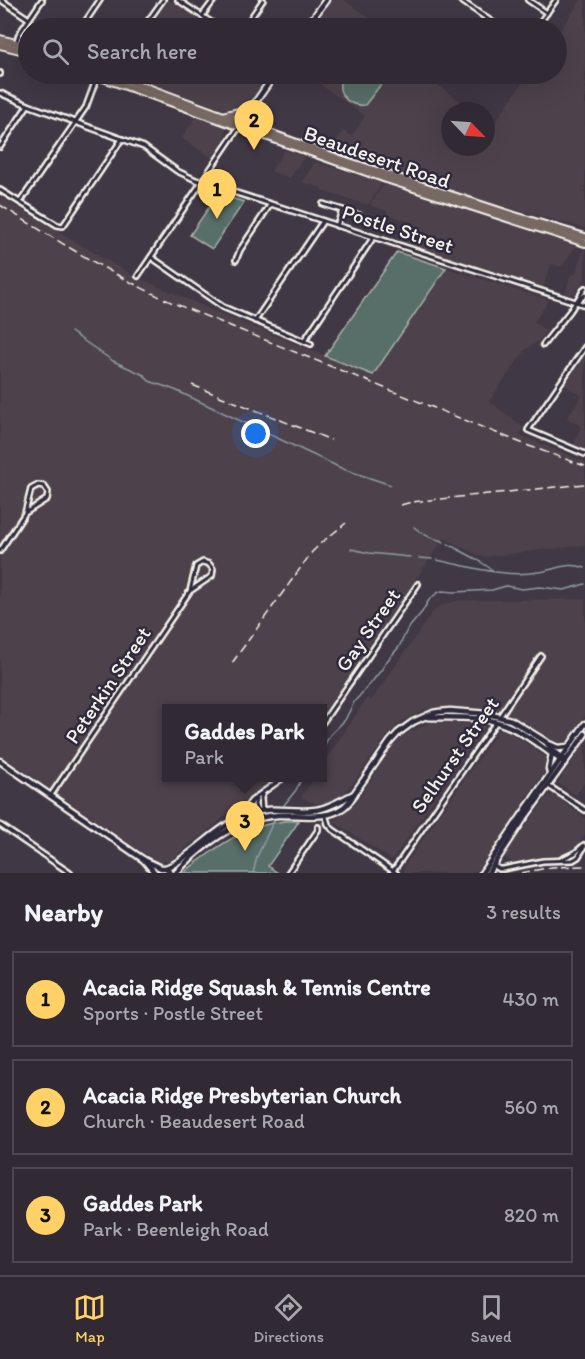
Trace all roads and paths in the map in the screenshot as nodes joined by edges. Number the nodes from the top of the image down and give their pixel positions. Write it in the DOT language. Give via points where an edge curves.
graph roads {
  1 [pos="1,0"];
  2 [pos="42,0"];
  3 [pos="100,0"];
  4 [pos="163,0"];
  5 [pos="178,0"];
  6 [pos="214,0"];
  7 [pos="263,0"];
  8 [pos="326,0"];
  9 [pos="460,0"];
  10 [pos="528,0"];
  11 [pos="556,0"];
  12 [pos="547,13"];
  13 [pos="202,16"];
  14 [pos="28,18"];
  15 [pos="30,18"];
  16 [pos="88,18"];
  17 [pos="150,18"];
  18 [pos="205,18"];
  19 [pos="251,18"];
  20 [pos="313,18"];
  21 [pos="486,18"];
  22 [pos="543,18"];
  23 [pos="18,37"];
  24 [pos="0,39"];
  25 [pos="0,45"];
  26 [pos="15,46"];
  27 [pos="18,47"];
  28 [pos="92,84"];
  29 [pos="123,84"];
  30 [pos="137,84"];
  31 [pos="268,84"];
  32 [pos="0,93"];
  33 [pos="28,105"];
  34 [pos="252,107"];
  35 [pos="225,116"];
  36 [pos="76,122"];
  37 [pos="241,124"];
  38 [pos="260,129"];
  39 [pos="122,139"];
  40 [pos="0,147"];
  41 [pos="201,182"];
  42 [pos="0,190"];
  43 [pos="20,202"];
  44 [pos="323,204"];
  45 [pos="270,205"];
  46 [pos="342,210"];
  47 [pos="359,215"];
  48 [pos="323,221"];
  49 [pos="337,226"];
  50 [pos="585,237"];
  51 [pos="373,238"];
  52 [pos="585,243"];
  53 [pos="151,257"];
  54 [pos="237,260"];
  55 [pos="138,276"];
  56 [pos="585,288"];
  57 [pos="585,295"];
  58 [pos="576,302"];
  59 [pos="585,305"];
  60 [pos="255,321"];
  61 [pos="304,341"];
  62 [pos="311,344"];
  63 [pos="543,345"];
  64 [pos="585,347"];
  65 [pos="585,454"];
  66 [pos="25,513"];
  67 [pos="0,551"];
  68 [pos="418,584"];
  69 [pos="190,591"];
  70 [pos="542,656"];
  71 [pos="327,716"];
  72 [pos="500,716"];
  73 [pos="427,717"];
  74 [pos="496,722"];
  75 [pos="585,724"];
  76 [pos="585,734"];
  77 [pos="546,742"];
  78 [pos="568,747"];
  79 [pos="552,754"];
  80 [pos="563,760"];
  81 [pos="0,761"];
  82 [pos="550,773"];
  83 [pos="276,782"];
  84 [pos="546,784"];
  85 [pos="263,792"];
  86 [pos="354,794"];
  87 [pos="51,796"];
  88 [pos="255,799"];
  89 [pos="323,809"];
  90 [pos="585,810"];
  91 [pos="260,811"];
  92 [pos="325,815"];
  93 [pos="261,817"];
  94 [pos="240,818"];
  95 [pos="0,825"];
  96 [pos="318,827"];
  97 [pos="585,845"];
  98 [pos="144,860"];
  99 [pos="493,865"];
  100 [pos="164,868"];
  101 [pos="395,872"];
  102 [pos="70,873"];
  103 [pos="155,873"];
  104 [pos="171,873"];
  105 [pos="176,873"];
  106 [pos="288,873"];
  107 [pos="482,873"];
  108 [pos="488,873"];
  1 -- 14 [label="street"];
  2 -- 15 [label="street"];
  3 -- 16 [label="street"];
  4 -- 17 [label="street"];
  5 -- 13 [label="street"];
  6 -- 13 [label="street"];
  7 -- 19 [label="street"];
  8 -- 20 [label="main road"];
  9 -- 21 [label="street"];
  10 -- 12 [label="street"];
  11 -- 12 [label="street"];
  12 -- 22 [label="street"];
  13 -- 18 [label="street"];
  23 -- 26 [label="street"];
  24 -- 26 [label="highway"];
  25 -- 26 [label="highway"];
  26 -- 27 [label="highway"];
  28 -- 36 [label="street" via="86,107"];
  29 -- 37 [label="highway, Beaudesert Road"];
  30 -- 35 [label="highway, Beaudesert Road"];
  31 -- 34 [label="main road"];
  32 -- 33 [label="street, Postle Street"];
  33 -- 36 [label="street, Postle Street"];
  33 -- 40 [label="street"];
  34 -- 35 [label="highway"];
  34 -- 37 [label="main road"];
  34 -- 38 [label="highway"];
  35 -- 37 [label="highway, Beaudesert Road"];
  36 -- 39 [label="street, Postle Street"];
  36 -- 43 [label="street"];
  37 -- 38 [label="highway, Beaudesert Road"];
  37 -- 41 [label="street"];
  37 -- 52 [label="highway, Beaudesert Road" via="376,176"];
  38 -- 50 [label="highway, Beaudesert Road" via="349,162"];
  39 -- 41 [label="street, Postle Street" via="144,147 177,171"];
  39 -- 43 [label="street" via="63,226"];
  41 -- 45 [label="street, Postle Street"];
  41 -- 53 [label="street"];
  42 -- 43 [label="street"];
  44 -- 46 [label="street"];
  45 -- 48 [label="street, Postle Street"];
  45 -- 54 [label="street"];
  46 -- 47 [label="street"];
  46 -- 49 [label="street"];
  48 -- 49 [label="street, Postle Street"];
  48 -- 60 [label="street"];
  49 -- 51 [label="street, Postle Street"];
  51 -- 58 [label="street, Postle Street"];
  51 -- 61 [label="street"];
  53 -- 55 [label="street"];
  53 -- 60 [label="street" via="223,307"];
  56 -- 58 [label="street"];
  57 -- 58 [label="street"];
  58 -- 59 [label="street, Postle Street"];
  58 -- 63 [label="street"];
  60 -- 61 [label="street"];
  61 -- 62 [label="street"];
  64 -- 65 [label="street" via="528,430"];
  66 -- 66 [label="street" via="31,489 38,484 44,486 47,499"];
  66 -- 67 [label="street"];
  68 -- 71 [label="street, Gay Street"];
  69 -- 69 [label="street, Peterkin Street" via="196,566 209,564 212,576"];
  69 -- 87 [label="street, Peterkin Street"];
  70 -- 72 [label="street, Selhurst Street"];
  72 -- 73 [label="main road" via="450,711"];
  72 -- 74 [label="street, Selhurst Street"];
  72 -- 77 [label="main road"];
  73 -- 74 [label="main road"];
  73 -- 86 [label="main road" via="394,737"];
  74 -- 79 [label="main road" via="513,728"];
  74 -- 101 [label="street, Selhurst Street"];
  75 -- 78 [label="main road"];
  76 -- 80 [label="main road"];
  77 -- 78 [label="main road" via="556,748"];
  77 -- 80 [label="main road"];
  78 -- 80 [label="main road"];
  79 -- 80 [label="main road"];
  79 -- 82 [label="main road"];
  80 -- 82 [label="main road"];
  80 -- 84 [label="main road"];
  81 -- 87 [label="main road"];
  82 -- 84 [label="main road"];
  83 -- 85 [label="street"];
  84 -- 90 [label="street"];
  84 -- 99 [label="main road"];
  84 -- 107 [label="main road"];
  85 -- 88 [label="street"];
  85 -- 91 [label="street"];
  86 -- 89 [label="main road"];
  86 -- 92 [label="main road" via="343,807"];
  87 -- 98 [label="main road"];
  88 -- 91 [label="street"];
  88 -- 94 [label="main road"];
  89 -- 91 [label="main road"];
  89 -- 92 [label="street"];
  91 -- 93 [label="street"];
  91 -- 94 [label="main road"];
  92 -- 93 [label="main road"];
  92 -- 101 [label="street" via="332,829"];
  93 -- 105 [label="main road" via="223,833"];
  94 -- 100 [label="main road"];
  95 -- 102 [label="street"];
  96 -- 106 [label="street"];
  97 -- 99 [label="street" via="575,860 503,869"];
  98 -- 100 [label="main road"];
  98 -- 103 [label="main road"];
  99 -- 108 [label="main road"];
  100 -- 103 [label="main road"];
  100 -- 104 [label="main road"];
}
